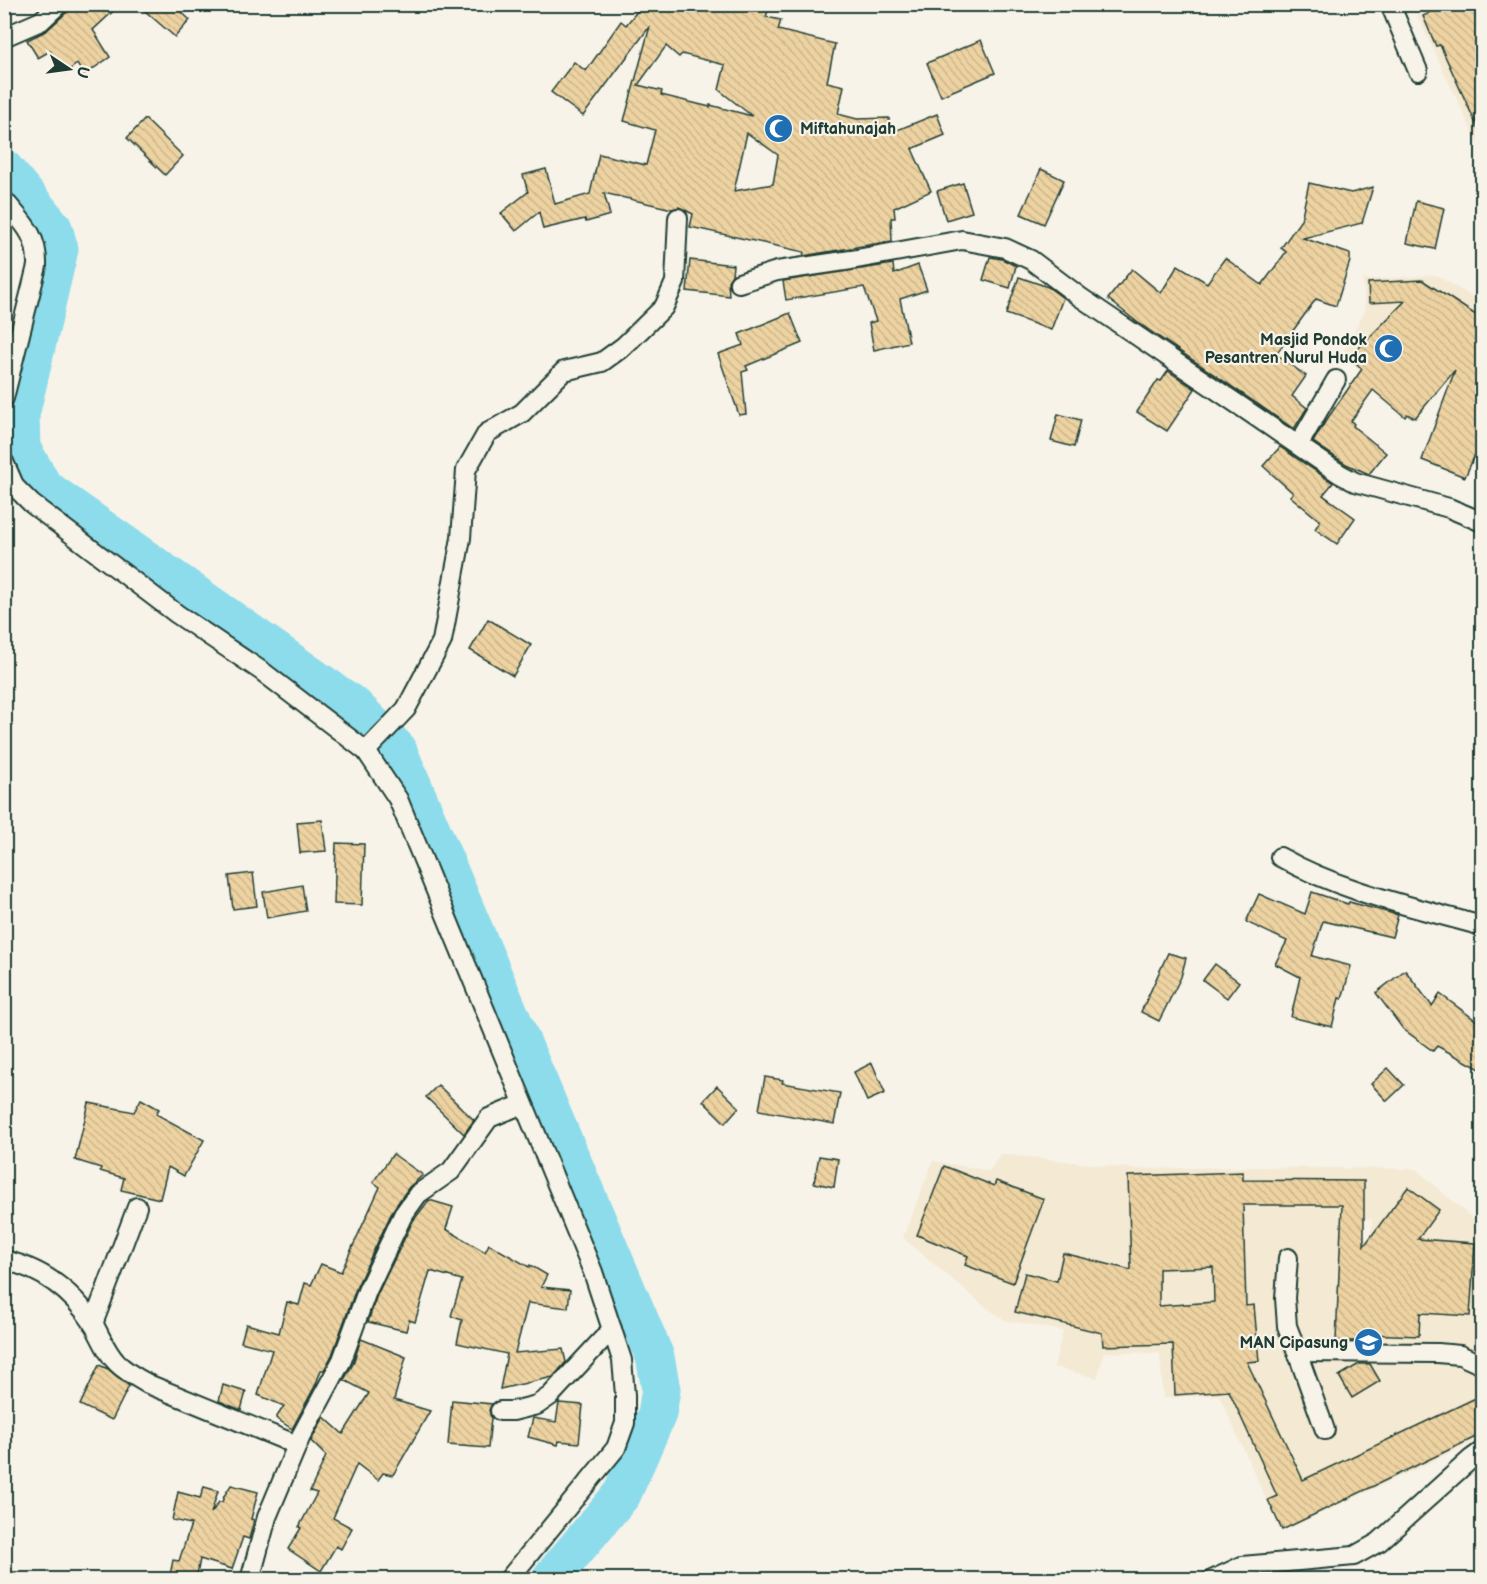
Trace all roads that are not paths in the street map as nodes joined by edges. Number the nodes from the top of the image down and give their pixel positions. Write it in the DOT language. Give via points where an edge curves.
graph roads {
  1 [pos="59,4"];
  2 [pos="1390,4"];
  3 [pos="4,37"];
  4 [pos="1418,71"];
  5 [pos="4,200"];
  6 [pos="678,218"];
  7 [pos="739,283"];
  8 [pos="1336,380"];
  9 [pos="4,398"];
  10 [pos="1299,444"];
  11 [pos="4,462"];
  12 [pos="1482,522"];
  13 [pos="370,747"];
  14 [pos="1280,857"];
  15 [pos="1482,926"];
  16 [pos="523,1104"];
  17 [pos="137,1207"];
  18 [pos="1288,1257"];
  19 [pos="4,1260"];
  20 [pos="93,1324"];
  21 [pos="612,1329"];
  22 [pos="1297,1352"];
  23 [pos="1482,1365"];
  24 [pos="500,1411"];
  25 [pos="1325,1430"];
  26 [pos="297,1445"];
  27 [pos="1482,1451"];
  28 [pos="249,1580"];
  29 [pos="508,1580"];
  30 [pos="1212,1580"];
  1 -- 3 [label="street" via="41,21"];
  2 -- 4 [label="street"];
  5 -- 9 [label="street" via="33,236 38,252 38,266"];
  6 -- 13 [label="street" via="675,282 664,307 602,362 564,371 522,413 487,433 466,470 461,538 442,640 406,709"];
  7 -- 10 [label="street" via="777,271 962,240 1005,248 1031,260"];
  8 -- 10 [label="street"];
  10 -- 12 [label="street" via="1356,482 1449,508"];
  11 -- 13 [label="street" via="15,487 32,504 177,614"];
  13 -- 16 [label="street" via="398,799"];
  14 -- 15 [label="street" via="1355,890"];
  16 -- 21 [label="street" via="593,1272"];
  16 -- 26 [label="street" via="489,1118 451,1171 418,1194 403,1215 367,1291 342,1360"];
  17 -- 20 [label="street"];
  18 -- 22 [label="street" via="1286,1317"];
  19 -- 20 [label="street" via="52,1280 72,1297"];
  20 -- 26 [label="street" via="125,1371"];
  21 -- 24 [label="street" via="550,1396 537,1405"];
  21 -- 29 [label="street" via="622,1360 625,1395 625,1424 616,1448"];
  22 -- 23 [label="street" via="1438,1353 1460,1355"];
  22 -- 25 [label="street"];
  26 -- 28 [label="street" via="267,1518"];
  27 -- 30 [label="street" via="1379,1542 1354,1556 1242,1566"];
}
